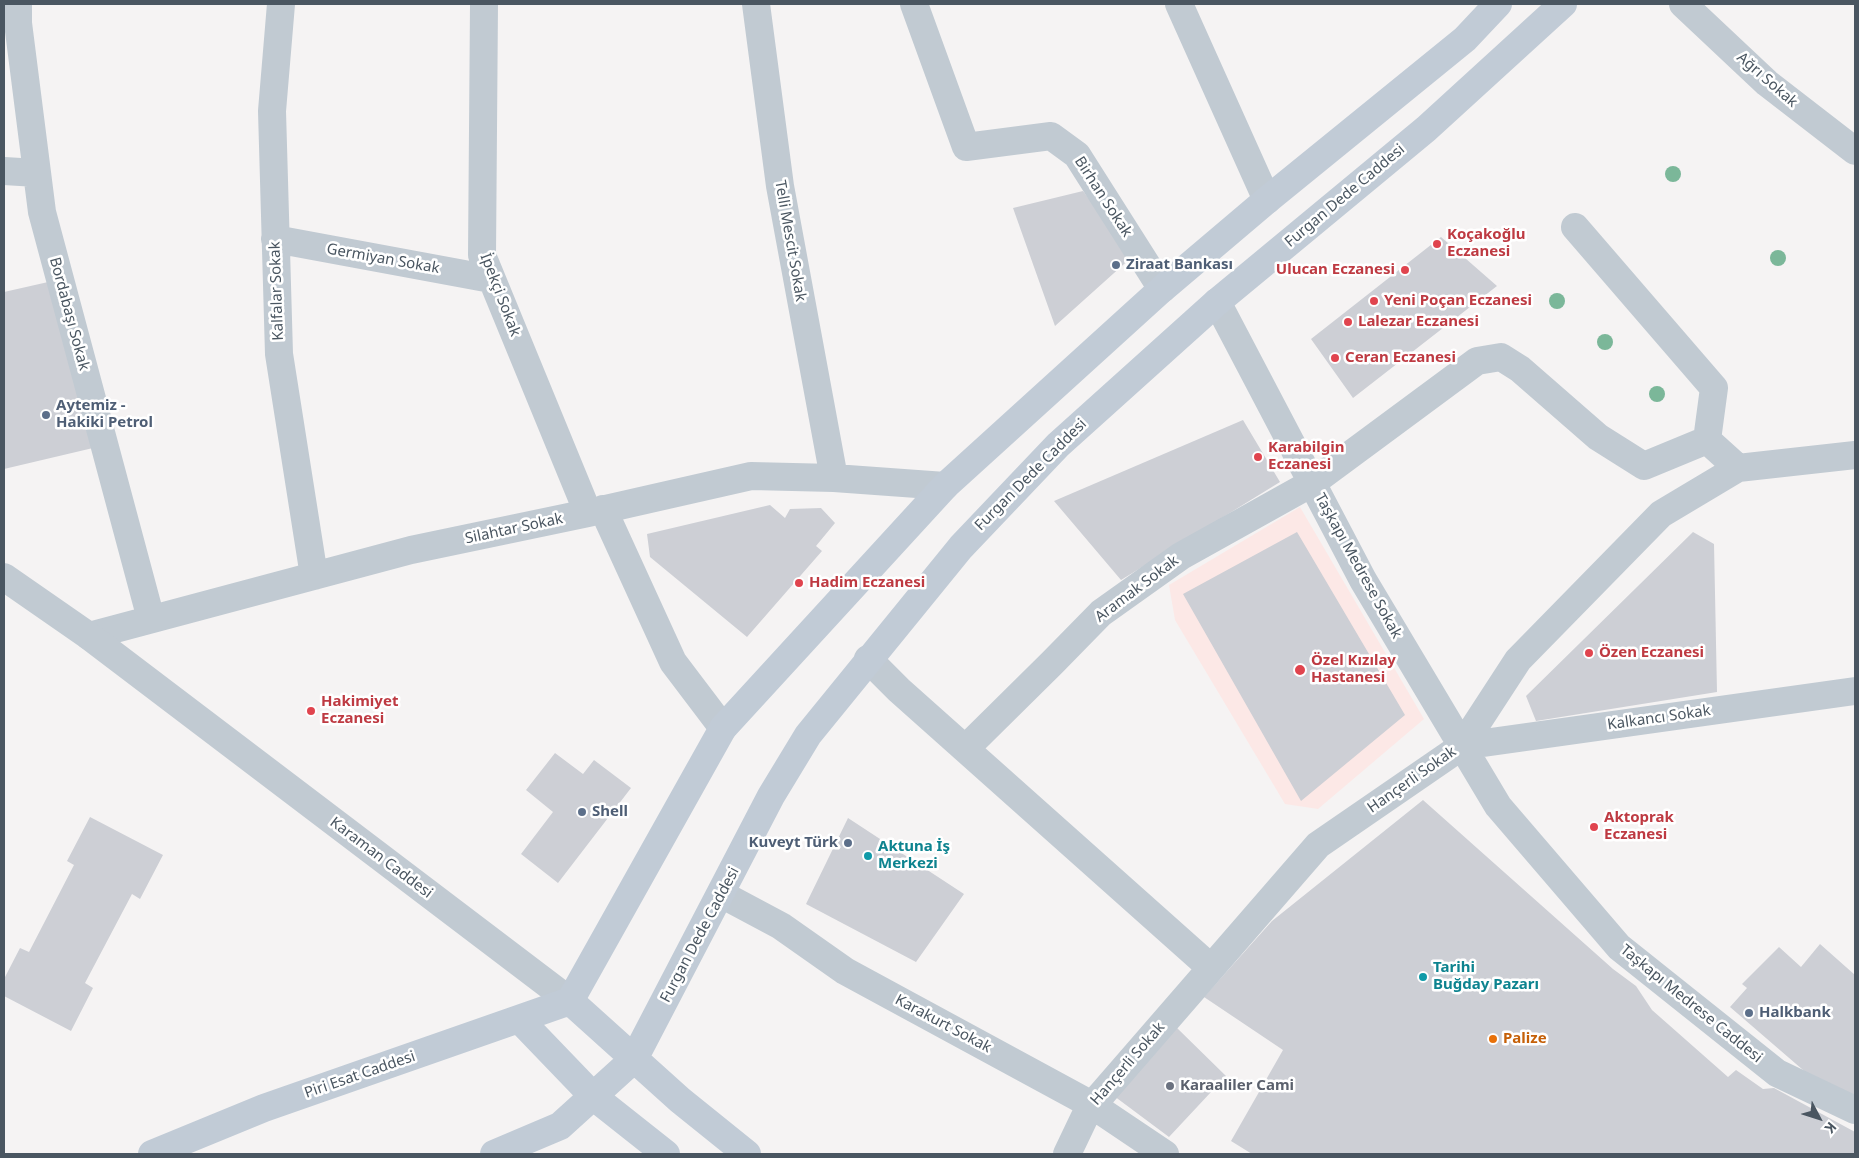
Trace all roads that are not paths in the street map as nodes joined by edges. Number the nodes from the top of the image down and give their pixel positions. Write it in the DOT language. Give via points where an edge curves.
graph roads {
  1 [pos="18,4"];
  2 [pos="281,4"];
  3 [pos="484,4"];
  4 [pos="756,4"];
  5 [pos="914,4"];
  6 [pos="1179,4"];
  7 [pos="1498,4"];
  8 [pos="1563,4"];
  9 [pos="1683,4"];
  10 [pos="1855,151"];
  11 [pos="4,171"];
  12 [pos="37,173"];
  13 [pos="1267,200"];
  14 [pos="1575,228"];
  15 [pos="276,240"];
  16 [pos="491,279"];
  17 [pos="1162,290"];
  18 [pos="1217,302"];
  19 [pos="1707,440"];
  20 [pos="1855,455"];
  21 [pos="1738,468"];
  22 [pos="834,478"];
  23 [pos="1312,483"];
  24 [pos="945,486"];
  25 [pos="596,511"];
  26 [pos="314,576"];
  27 [pos="4,577"];
  28 [pos="150,619"];
  29 [pos="89,636"];
  30 [pos="868,659"];
  31 [pos="1855,691"];
  32 [pos="722,728"];
  33 [pos="1462,746"];
  34 [pos="965,749"];
  35 [pos="721,894"];
  36 [pos="1211,968"];
  37 [pos="570,1001"];
  38 [pos="519,1019"];
  39 [pos="634,1059"];
  40 [pos="594,1097"];
  41 [pos="1092,1105"];
  42 [pos="1855,1110"];
  43 [pos="152,1154"];
  44 [pos="494,1154"];
  45 [pos="666,1154"];
  46 [pos="747,1154"];
  47 [pos="1066,1154"];
  48 [pos="1165,1154"];
  1 -- 12 [label="street, Bordabaşı Sokak"];
  2 -- 15 [label="street, Kalfalar Sokak" via="272,111"];
  3 -- 16 [label="street, İpekçi Sokak" via="482,255"];
  4 -- 22 [label="street, Telli Mescit Sokak" via="780,186"];
  5 -- 17 [label="street, Birhan Sokak" via="966,147 1051,136 1077,156"];
  6 -- 13 [label="street"];
  7 -- 13 [label="main road" via="1464,39"];
  8 -- 18 [label="main road, Furgan Dede Caddesi" via="1426,129"];
  9 -- 10 [label="street, Ağrı Sokak" via="1768,83"];
  11 -- 12 [label="street"];
  12 -- 28 [label="street, Bordabaşı Sokak" via="42,212"];
  13 -- 17 [label="main road"];
  14 -- 19 [label="street" via="1714,388"];
  15 -- 16 [label="street, Germiyan Sokak"];
  15 -- 26 [label="street, Kalfalar Sokak" via="278,354"];
  16 -- 25 [label="street, İpekçi Sokak"];
  17 -- 24 [label="main road"];
  18 -- 23 [label="street, Taşkapı Medrese Sokak"];
  18 -- 30 [label="main road, Furgan Dede Caddesi" via="1058,444 961,547"];
  19 -- 21 [label="street"];
  19 -- 23 [label="street, Aramak Sokak" via="1644,466 1598,438 1520,369 1501,357 1478,361"];
  20 -- 21 [label="street, Hançerli Sokak"];
  21 -- 33 [label="street, Hançerli Sokak" via="1654,521 1518,660"];
  22 -- 24 [label="street, Silahtar Sokak"];
  22 -- 25 [label="street, Silahtar Sokak" via="751,476"];
  23 -- 33 [label="street, Taşkapı Medrese Sokak" via="1363,580"];
  23 -- 34 [label="street, Aramak Sokak" via="1181,556 1101,613"];
  24 -- 32 [label="main road"];
  25 -- 26 [label="street, Silahtar Sokak" via="411,550"];
  25 -- 32 [label="street, İpekçi Sokak" via="673,662"];
  26 -- 28 [label="street, Silahtar Sokak"];
  27 -- 29 [label="street, Karaman Caddesi"];
  28 -- 29 [label="street, Silahtar Sokak"];
  29 -- 37 [label="street, Karaman Caddesi"];
  30 -- 34 [label="street"];
  30 -- 35 [label="main road, Furgan Dede Caddesi" via="808,735 771,796"];
  31 -- 33 [label="street, Kalkancı Sokak"];
  32 -- 37 [label="main road"];
  33 -- 36 [label="street, Hançerli Sokak" via="1318,845"];
  33 -- 42 [label="street, Taşkapı Medrese Caddesi" via="1498,806 1619,947 1777,1073"];
  34 -- 36 [label="street"];
  35 -- 39 [label="main road, Furgan Dede Caddesi"];
  35 -- 41 [label="street, Karakurt Sokak" via="781,926 845,971"];
  36 -- 41 [label="street, Hançerli Sokak"];
  37 -- 38 [label="main road, Piri Esat Caddesi"];
  37 -- 39 [label="main road, Karaman Caddesi"];
  38 -- 40 [label="main road"];
  38 -- 43 [label="main road, Piri Esat Caddesi" via="264,1108"];
  39 -- 40 [label="main road"];
  39 -- 46 [label="main road, Karaman Caddesi"];
  40 -- 44 [label="main road" via="560,1126"];
  40 -- 45 [label="main road"];
  41 -- 47 [label="street, Hançerli Sokak"];
  41 -- 48 [label="street, Karakurt Sokak"];
}
